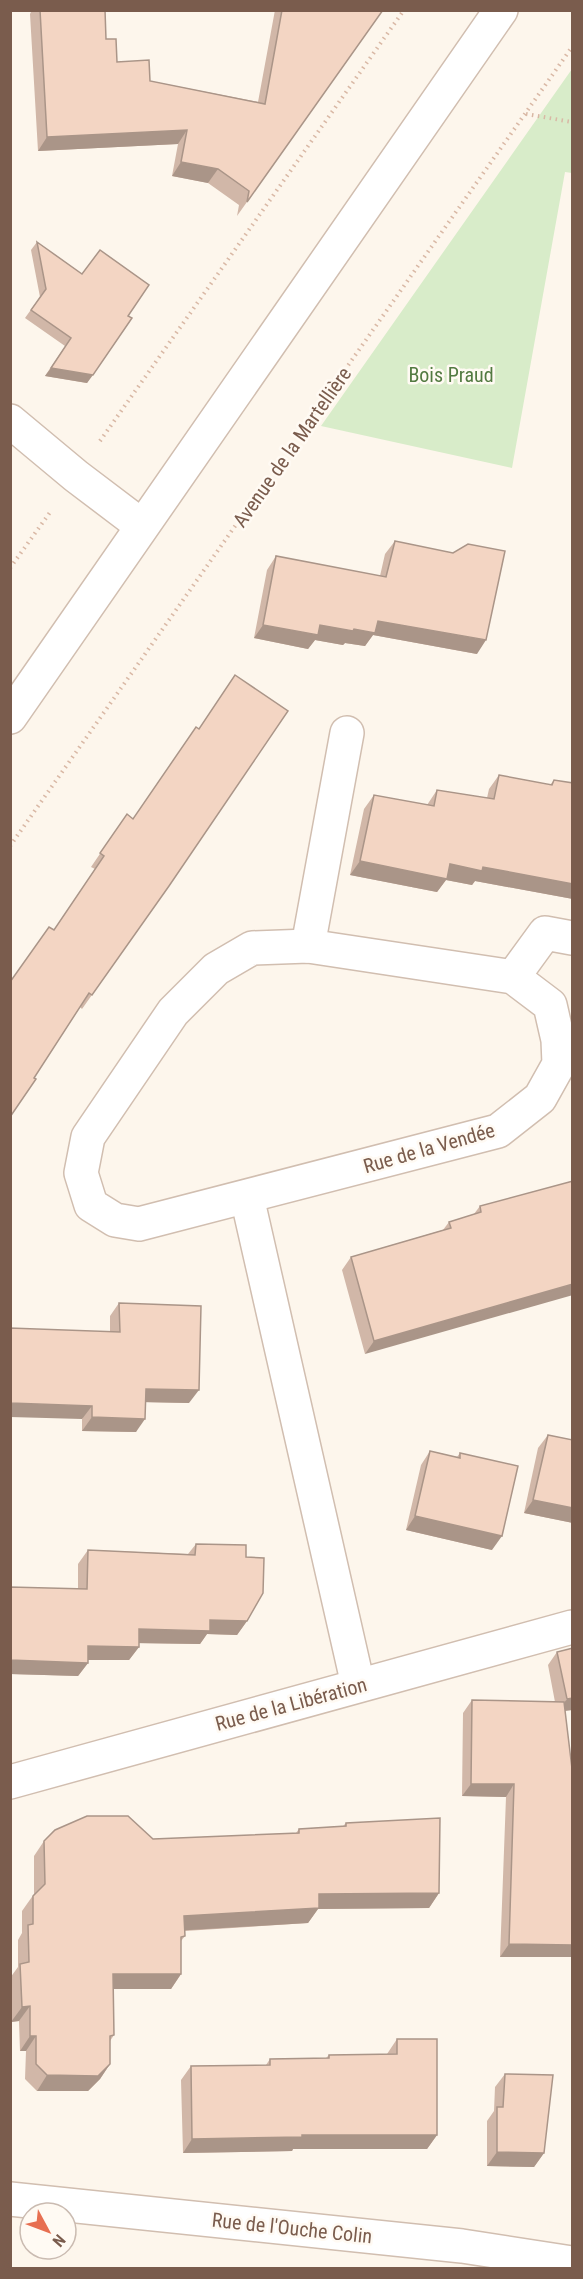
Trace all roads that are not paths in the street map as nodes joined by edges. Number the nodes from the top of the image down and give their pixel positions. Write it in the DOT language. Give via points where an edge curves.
graph roads {
  1 [pos="501,10"];
  2 [pos="10,421"];
  3 [pos="10,447"];
  4 [pos="43,448"];
  5 [pos="142,526"];
  6 [pos="10,717"];
  7 [pos="347,733"];
  8 [pos="573,938"];
  9 [pos="308,946"];
  10 [pos="513,977"];
  11 [pos="247,1197"];
  12 [pos="573,1627"];
  13 [pos="358,1685"];
  14 [pos="10,1782"];
  15 [pos="10,2199"];
  16 [pos="573,2263"];
  1 -- 5 [label="street"];
  2 -- 4 [label="street"];
  3 -- 4 [label="street"];
  4 -- 5 [label="street"];
  5 -- 6 [label="street"];
  7 -- 9 [label="street"];
  8 -- 10 [label="street" via="545,933"];
  9 -- 10 [label="street, Rue de la Vendée"];
  9 -- 11 [label="street, Rue de la Vendée" via="252,948 216,969 173,1012 88,1137 81,1173 91,1205 115,1220 139,1224"];
  10 -- 11 [label="street, Rue de la Vendée" via="550,1005 553,1016 559,1064 540,1098 498,1131"];
  11 -- 13 [label="street"];
  12 -- 13 [label="street, Rue de la Libération"];
  13 -- 14 [label="street, Rue de la Libération"];
  15 -- 16 [label="street, Rue de l'Ouche Colin" via="462,2246"];
}
